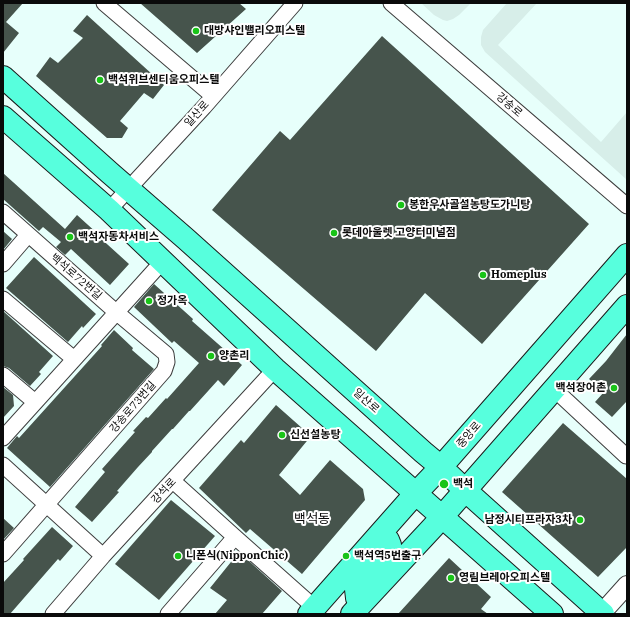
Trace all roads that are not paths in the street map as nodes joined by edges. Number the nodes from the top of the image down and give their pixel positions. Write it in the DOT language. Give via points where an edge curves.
graph roads {
  1 [pos="104,3"];
  2 [pos="295,3"];
  3 [pos="391,3"];
  4 [pos="3,77"];
  5 [pos="213,96"];
  6 [pos="3,116"];
  7 [pos="129,188"];
  8 [pos="627,206"];
  9 [pos="108,210"];
  10 [pos="3,212"];
  11 [pos="32,238"];
  12 [pos="627,254"];
  13 [pos="162,262"];
  14 [pos="3,264"];
  15 [pos="3,299"];
  16 [pos="627,306"];
  17 [pos="116,312"];
  18 [pos="74,359"];
  19 [pos="275,369"];
  20 [pos="3,375"];
  21 [pos="554,389"];
  22 [pos="35,402"];
  23 [pos="3,438"];
  24 [pos="627,456"];
  25 [pos="3,465"];
  26 [pos="441,467"];
  27 [pos="173,481"];
  28 [pos="465,490"];
  29 [pos="416,493"];
  30 [pos="47,505"];
  31 [pos="442,516"];
  32 [pos="381,533"];
  33 [pos="235,537"];
  34 [pos="3,554"];
  35 [pos="103,556"];
  36 [pos="627,585"];
  37 [pos="355,610"];
  38 [pos="312,611"];
  39 [pos="53,614"];
  40 [pos="168,614"];
  41 [pos="552,614"];
  42 [pos="602,614"];
  1 -- 5 [label="street"];
  2 -- 5 [label="street, 일산로"];
  3 -- 8 [label="street, 강송로"];
  4 -- 7 [label="main road, 일산로"];
  5 -- 7 [label="street, 일산로"];
  6 -- 9 [label="main road"];
  7 -- 9 [label="street, 일산로"];
  7 -- 26 [label="main road, 일산로"];
  9 -- 13 [label="main road"];
  10 -- 11 [label="street, 백석로72번길"];
  11 -- 14 [label="street"];
  11 -- 17 [label="street, 백석로72번길"];
  12 -- 26 [label="main road, 중앙로"];
  13 -- 17 [label="street"];
  13 -- 19 [label="main road"];
  15 -- 18 [label="street"];
  16 -- 21 [label="main road"];
  17 -- 18 [label="street"];
  17 -- 30 [label="street, 강송로73번길" via="166,354 168,362 164,371"];
  18 -- 22 [label="street"];
  19 -- 27 [label="street, 강석로"];
  19 -- 29 [label="main road"];
  20 -- 22 [label="street"];
  21 -- 24 [label="street"];
  21 -- 28 [label="main road"];
  22 -- 23 [label="street"];
  25 -- 30 [label="street"];
  26 -- 28 [label="main road, 일산로"];
  26 -- 29 [label="main road, 중앙로"];
  27 -- 33 [label="street"];
  27 -- 35 [label="street, 강석로"];
  28 -- 31 [label="main road"];
  28 -- 42 [label="main road, 일산로"];
  29 -- 31 [label="main road"];
  29 -- 32 [label="main road, 중앙로"];
  30 -- 34 [label="street, 강송로73번길"];
  30 -- 35 [label="street"];
  31 -- 37 [label="main road"];
  31 -- 41 [label="main road"];
  32 -- 37 [label="main road" via="390,545 356,589"];
  32 -- 38 [label="main road, 중앙로"];
  33 -- 38 [label="street"];
  33 -- 40 [label="street"];
  35 -- 39 [label="street, 강석로"];
  36 -- 42 [label="street"];
}
